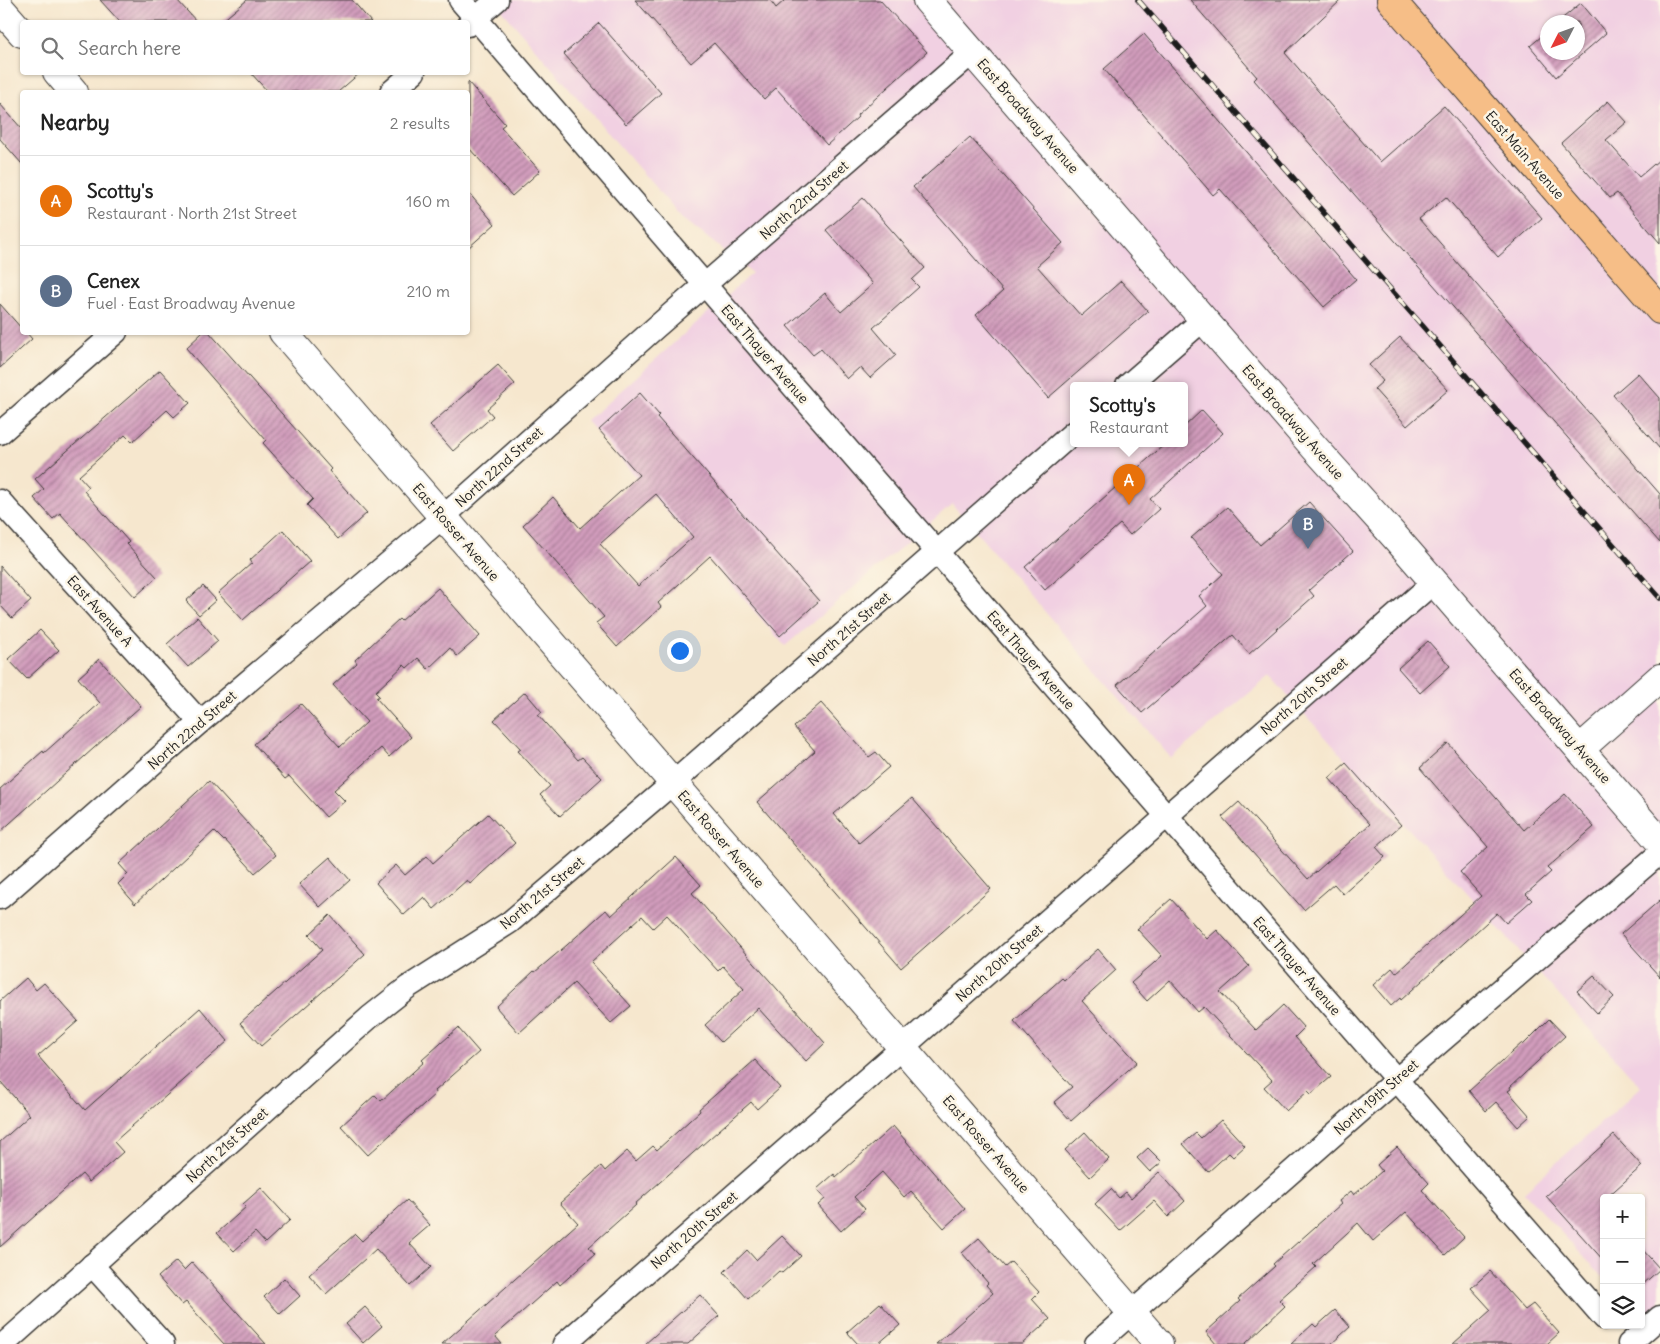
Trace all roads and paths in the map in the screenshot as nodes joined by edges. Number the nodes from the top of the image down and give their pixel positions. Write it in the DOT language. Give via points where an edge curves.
graph roads {
  1 [pos="460,0"];
  2 [pos="497,0"];
  3 [pos="928,0"];
  4 [pos="1390,0"];
  5 [pos="0,8"];
  6 [pos="472,22"];
  7 [pos="20,31"];
  8 [pos="973,52"];
  9 [pos="60,75"];
  10 [pos="411,75"];
  11 [pos="72,90"];
  12 [pos="393,90"];
  13 [pos="705,285"];
  14 [pos="1660,310"];
  15 [pos="1204,319"];
  16 [pos="113,335"];
  17 [pos="285,335"];
  18 [pos="1132,382"];
  19 [pos="0,434"];
  20 [pos="1070,435"];
  21 [pos="0,501"];
  22 [pos="443,517"];
  23 [pos="936,552"];
  24 [pos="1434,582"];
  25 [pos="1660,678"];
  26 [pos="200,722"];
  27 [pos="1580,749"];
  28 [pos="672,783"];
  29 [pos="1166,816"];
  30 [pos="1660,842"];
  31 [pos="1660,853"];
  32 [pos="0,898"];
  33 [pos="902,1048"];
  34 [pos="1396,1080"];
  35 [pos="92,1265"];
  36 [pos="1132,1312"];
  37 [pos="1600,1313"];
  38 [pos="1660,1317"];
  39 [pos="1614,1329"];
  40 [pos="4,1344"];
  41 [pos="163,1344"];
  42 [pos="564,1344"];
  43 [pos="1096,1344"];
  44 [pos="1159,1344"];
  45 [pos="1628,1344"];
  1 -- 6 [label="street, East Thayer Avenue"];
  2 -- 6 [label="street"];
  3 -- 8 [label="street, East Broadway Avenue"];
  4 -- 14 [label="main road, East Main Avenue"];
  5 -- 7 [label="street"];
  6 -- 13 [label="street, East Thayer Avenue"];
  8 -- 13 [label="street, North 22nd Street"];
  8 -- 15 [label="street, East Broadway Avenue"];
  9 -- 11 [label="street"];
  10 -- 12 [label="street"];
  13 -- 22 [label="street, North 22nd Street"];
  13 -- 23 [label="street, East Thayer Avenue"];
  15 -- 18 [label="street"];
  15 -- 24 [label="street, East Broadway Avenue"];
  16 -- 19 [label="street"];
  17 -- 22 [label="street, East Rosser Avenue"];
  20 -- 23 [label="street, North 21st Street"];
  21 -- 26 [label="street, East Avenue A"];
  22 -- 26 [label="street, North 22nd Street"];
  22 -- 28 [label="street, East Rosser Avenue"];
  23 -- 28 [label="street, North 21st Street"];
  23 -- 29 [label="street, East Thayer Avenue"];
  24 -- 27 [label="street, East Broadway Avenue"];
  24 -- 29 [label="street, North 20th Street"];
  25 -- 27 [label="street"];
  26 -- 32 [label="street, North 22nd Street"];
  27 -- 30 [label="street, East Broadway Avenue"];
  28 -- 33 [label="street, East Rosser Avenue"];
  28 -- 35 [label="street, North 21st Street" via="510,922 408,987 370,1017"];
  29 -- 33 [label="street, North 20th Street"];
  29 -- 34 [label="street, East Thayer Avenue"];
  31 -- 34 [label="street, North 19th Street"];
  33 -- 36 [label="street, East Rosser Avenue"];
  33 -- 42 [label="street, North 20th Street"];
  34 -- 36 [label="street, North 19th Street"];
  34 -- 37 [label="street, East Thayer Avenue"];
  35 -- 40 [label="street, North 21st Street"];
  35 -- 41 [label="street"];
  36 -- 43 [label="street, North 19th Street"];
  36 -- 44 [label="street, East Rosser Avenue"];
  38 -- 45 [label="street"];
  39 -- 45 [label="street"];
}
